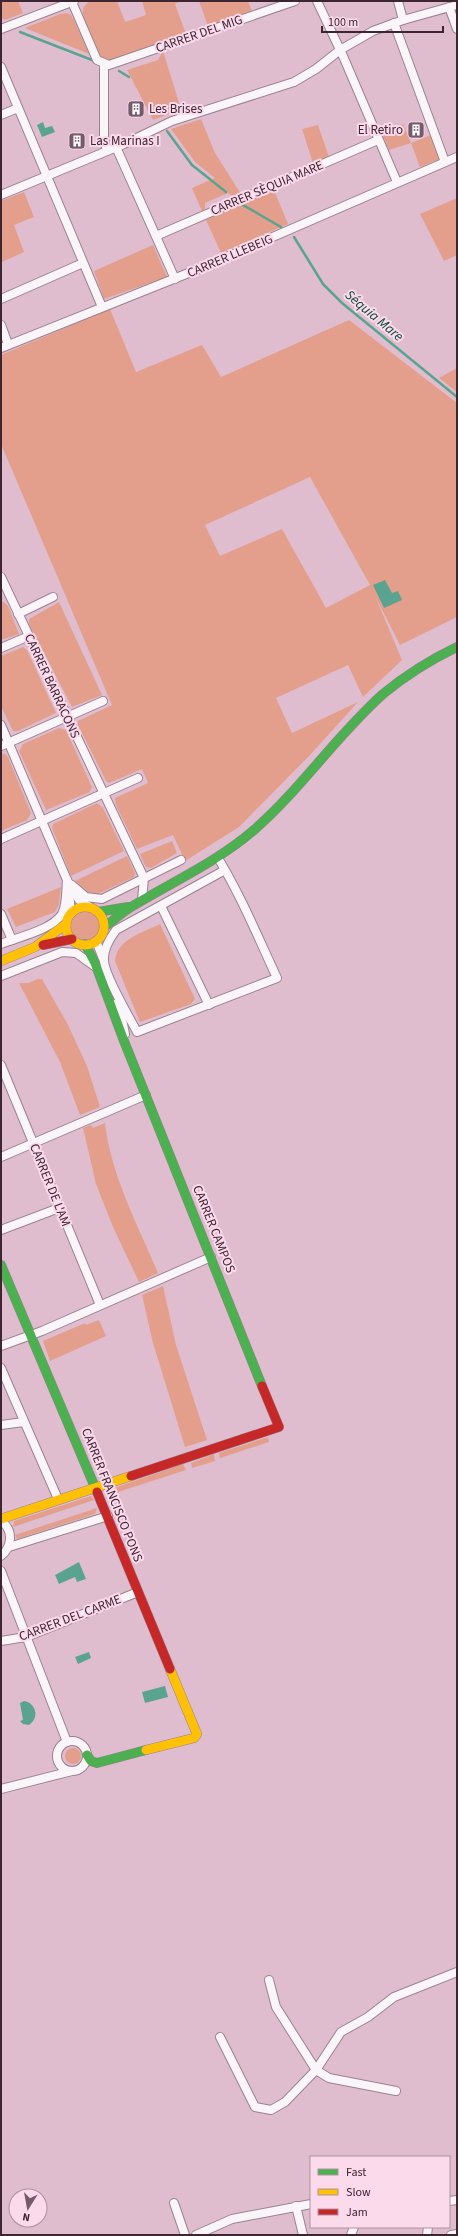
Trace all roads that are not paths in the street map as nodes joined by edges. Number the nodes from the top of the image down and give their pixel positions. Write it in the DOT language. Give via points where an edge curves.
graph roads {
  1 [pos="73,1"];
  2 [pos="295,1"];
  3 [pos="317,1"];
  4 [pos="398,1"];
  5 [pos="453,6"];
  6 [pos="403,20"];
  7 [pos="394,23"];
  8 [pos="1,29"];
  9 [pos="457,29"];
  10 [pos="340,50"];
  11 [pos="104,64"];
  12 [pos="1,67"];
  13 [pos="18,108"];
  14 [pos="1,115"];
  15 [pos="378,140"];
  16 [pos="116,147"];
  17 [pos="107,151"];
  18 [pos="457,157"];
  19 [pos="445,162"];
  20 [pos="46,176"];
  21 [pos="397,182"];
  22 [pos="1,195"];
  23 [pos="156,236"];
  24 [pos="83,263"];
  25 [pos="174,279"];
  26 [pos="1,299"];
  27 [pos="102,306"];
  28 [pos="1,325"];
  29 [pos="5,346"];
  30 [pos="1,577"];
  31 [pos="53,597"];
  32 [pos="18,614"];
  33 [pos="29,636"];
  34 [pos="457,647"];
  35 [pos="1,648"];
  36 [pos="103,701"];
  37 [pos="67,717"];
  38 [pos="1,725"];
  39 [pos="5,744"];
  40 [pos="138,778"];
  41 [pos="104,794"];
  42 [pos="41,821"];
  43 [pos="1,839"];
  44 [pos="218,858"];
  45 [pos="181,860"];
  46 [pos="225,870"];
  47 [pos="144,878"];
  48 [pos="67,880"];
  49 [pos="142,900"];
  50 [pos="133,906"];
  51 [pos="161,906"];
  52 [pos="94,910"];
  53 [pos="71,913"];
  54 [pos="1,914"];
  55 [pos="66,924"];
  56 [pos="104,927"];
  57 [pos="72,939"];
  58 [pos="12,940"];
  59 [pos="96,941"];
  60 [pos="1,944"];
  61 [pos="85,944"];
  62 [pos="35,947"];
  63 [pos="1,961"];
  64 [pos="104,961"];
  65 [pos="97,968"];
  66 [pos="1,976"];
  67 [pos="114,989"];
  68 [pos="209,1005"];
  69 [pos="124,1041"];
  70 [pos="1,1065"];
  71 [pos="146,1095"];
  72 [pos="33,1144"];
  73 [pos="1,1157"];
  74 [pos="59,1208"];
  75 [pos="1,1230"];
  76 [pos="211,1257"];
  77 [pos="1,1265"];
  78 [pos="100,1305"];
  79 [pos="30,1336"];
  80 [pos="1,1346"];
  81 [pos="1,1368"];
  82 [pos="24,1422"];
  83 [pos="1,1425"];
  84 [pos="95,1488"];
  85 [pos="58,1499"];
  86 [pos="108,1516"];
  87 [pos="1,1520"];
  88 [pos="9,1548"];
  89 [pos="1,1556"];
  90 [pos="1,1571"];
  91 [pos="138,1592"];
  92 [pos="26,1637"];
  93 [pos="1,1641"];
  94 [pos="67,1742"];
  95 [pos="87,1755"];
  96 [pos="61,1765"];
  97 [pos="74,1771"];
  98 [pos="50,1776"];
  99 [pos="1,1789"];
  100 [pos="457,1972"];
  101 [pos="269,1980"];
  102 [pos="220,2038"];
  103 [pos="316,2070"];
  104 [pos="396,2091"];
  105 [pos="174,2203"];
  106 [pos="310,2204"];
  107 [pos="296,2206"];
  108 [pos="457,2234"];
  109 [pos="185,2235"];
  110 [pos="196,2235"];
  111 [pos="303,2235"];
  112 [pos="451,2235"];
  1 -- 8 [label="street"];
  1 -- 11 [label="street" via="96,58"];
  2 -- 11 [label="street, CARRER DEL MIG" via="113,64"];
  3 -- 10 [label="street"];
  4 -- 6 [label="street"];
  5 -- 6 [label="street"];
  5 -- 9 [label="street"];
  6 -- 7 [label="street"];
  7 -- 10 [label="street" via="372,31"];
  7 -- 19 [label="street"];
  10 -- 15 [label="street"];
  10 -- 16 [label="street" via="294,82 172,121"];
  11 -- 17 [label="street" via="104,139"];
  12 -- 13 [label="street"];
  13 -- 14 [label="street"];
  13 -- 20 [label="street"];
  15 -- 21 [label="street"];
  15 -- 23 [label="street, CARRER SÈQUIA MARE"];
  16 -- 17 [label="street"];
  16 -- 23 [label="street"];
  17 -- 20 [label="street"];
  18 -- 19 [label="street, CARRER LLEBEIG"];
  19 -- 21 [label="street, CARRER LLEBEIG"];
  20 -- 22 [label="street"];
  20 -- 24 [label="street"];
  21 -- 25 [label="street, CARRER LLEBEIG"];
  23 -- 25 [label="street"];
  24 -- 26 [label="street"];
  24 -- 27 [label="street"];
  25 -- 27 [label="street, CARRER LLEBEIG"];
  27 -- 29 [label="street, CARRER LLEBEIG"];
  28 -- 29 [label="street"];
  30 -- 32 [label="street, CARRER BARRACONS"];
  31 -- 32 [label="street"];
  32 -- 33 [label="street, CARRER BARRACONS"];
  33 -- 35 [label="street"];
  33 -- 37 [label="street, CARRER BARRACONS"];
  34 -- 44 [label="street" via="402,678 374,703 269,816"];
  36 -- 37 [label="street"];
  37 -- 39 [label="street"];
  37 -- 41 [label="street, CARRER BARRACONS"];
  38 -- 39 [label="street"];
  39 -- 42 [label="street"];
  40 -- 41 [label="street"];
  41 -- 42 [label="street"];
  41 -- 47 [label="street, CARRER BARRACONS"];
  42 -- 43 [label="street"];
  42 -- 48 [label="street"];
  44 -- 46 [label="street"];
  44 -- 49 [label="street"];
  45 -- 47 [label="street"];
  46 -- 51 [label="street"];
  46 -- 68 [label="street" via="277,978"];
  47 -- 48 [label="street" via="102,899 86,896"];
  47 -- 49 [label="street"];
  48 -- 52 [label="street" via="79,900"];
  48 -- 53 [label="street"];
  48 -- 58 [label="street" via="61,915 39,931"];
  49 -- 50 [label="street"];
  50 -- 52 [label="street"];
  50 -- 56 [label="street"];
  51 -- 64 [label="street" via="116,930 109,940"];
  51 -- 68 [label="street"];
  52 -- 53 [label="street" via="80,908"];
  52 -- 56 [label="street" via="102,916"];
  53 -- 55 [label="street"];
  54 -- 58 [label="street"];
  55 -- 57 [label="street"];
  55 -- 62 [label="street"];
  56 -- 59 [label="street" via="102,935"];
  57 -- 61 [label="street"];
  57 -- 62 [label="street"];
  58 -- 60 [label="street"];
  59 -- 61 [label="street"];
  59 -- 64 [label="street"];
  61 -- 65 [label="street, CARRER CAMPOS"];
  62 -- 63 [label="street"];
  64 -- 67 [label="street"];
  65 -- 66 [label="street" via="76,953 62,952"];
  65 -- 69 [label="street, CARRER CAMPOS"];
  67 -- 68 [label="street" via="137,1032"];
  67 -- 69 [label="street" via="125,1030"];
  69 -- 71 [label="street, CARRER CAMPOS"];
  70 -- 72 [label="street, CARRER DE L'AM"];
  71 -- 72 [label="street"];
  71 -- 76 [label="street, CARRER CAMPOS"];
  72 -- 73 [label="street"];
  72 -- 74 [label="street, CARRER DE L'AM"];
  74 -- 75 [label="street"];
  74 -- 78 [label="street, CARRER DE L'AM"];
  76 -- 78 [label="street"];
  76 -- 84 [label="street, CARRER CAMPOS" via="279,1427"];
  77 -- 79 [label="street, CARRER FRANCISCO PONS"];
  78 -- 79 [label="street"];
  79 -- 80 [label="street"];
  79 -- 84 [label="street, CARRER FRANCISCO PONS" via="36,1342"];
  81 -- 82 [label="street"];
  82 -- 83 [label="street"];
  82 -- 85 [label="street"];
  84 -- 85 [label="street"];
  84 -- 86 [label="street, CARRER FRANCISCO PONS"];
  85 -- 87 [label="street"];
  86 -- 88 [label="street"];
  86 -- 91 [label="street, CARRER FRANCISCO PONS"];
  87 -- 88 [label="street" via="10,1534"];
  88 -- 89 [label="street"];
  90 -- 92 [label="street"];
  91 -- 92 [label="street, CARRER DEL CARME"];
  91 -- 95 [label="street, CARRER FRANCISCO PONS" via="197,1736 97,1763 91,1761"];
  92 -- 93 [label="street, CARRER DEL CARME"];
  92 -- 94 [label="street"];
  94 -- 95 [label="street" via="81,1744"];
  94 -- 96 [label="street" via="58,1752"];
  95 -- 97 [label="street" via="85,1764"];
  96 -- 97 [label="street"];
  96 -- 98 [label="street" via="58,1771"];
  97 -- 98 [label="street"];
  98 -- 99 [label="street"];
  100 -- 103 [label="street" via="394,1997 368,2017 341,2032"];
  101 -- 103 [label="street" via="276,2007"];
  102 -- 103 [label="street" via="255,2107 271,2110 285,2102"];
  103 -- 104 [label="street" via="329,2078"];
  105 -- 109 [label="street"];
  106 -- 107 [label="street"];
  107 -- 110 [label="street" via="232,2219"];
  107 -- 111 [label="street"];
  108 -- 112 [label="street"];
}
